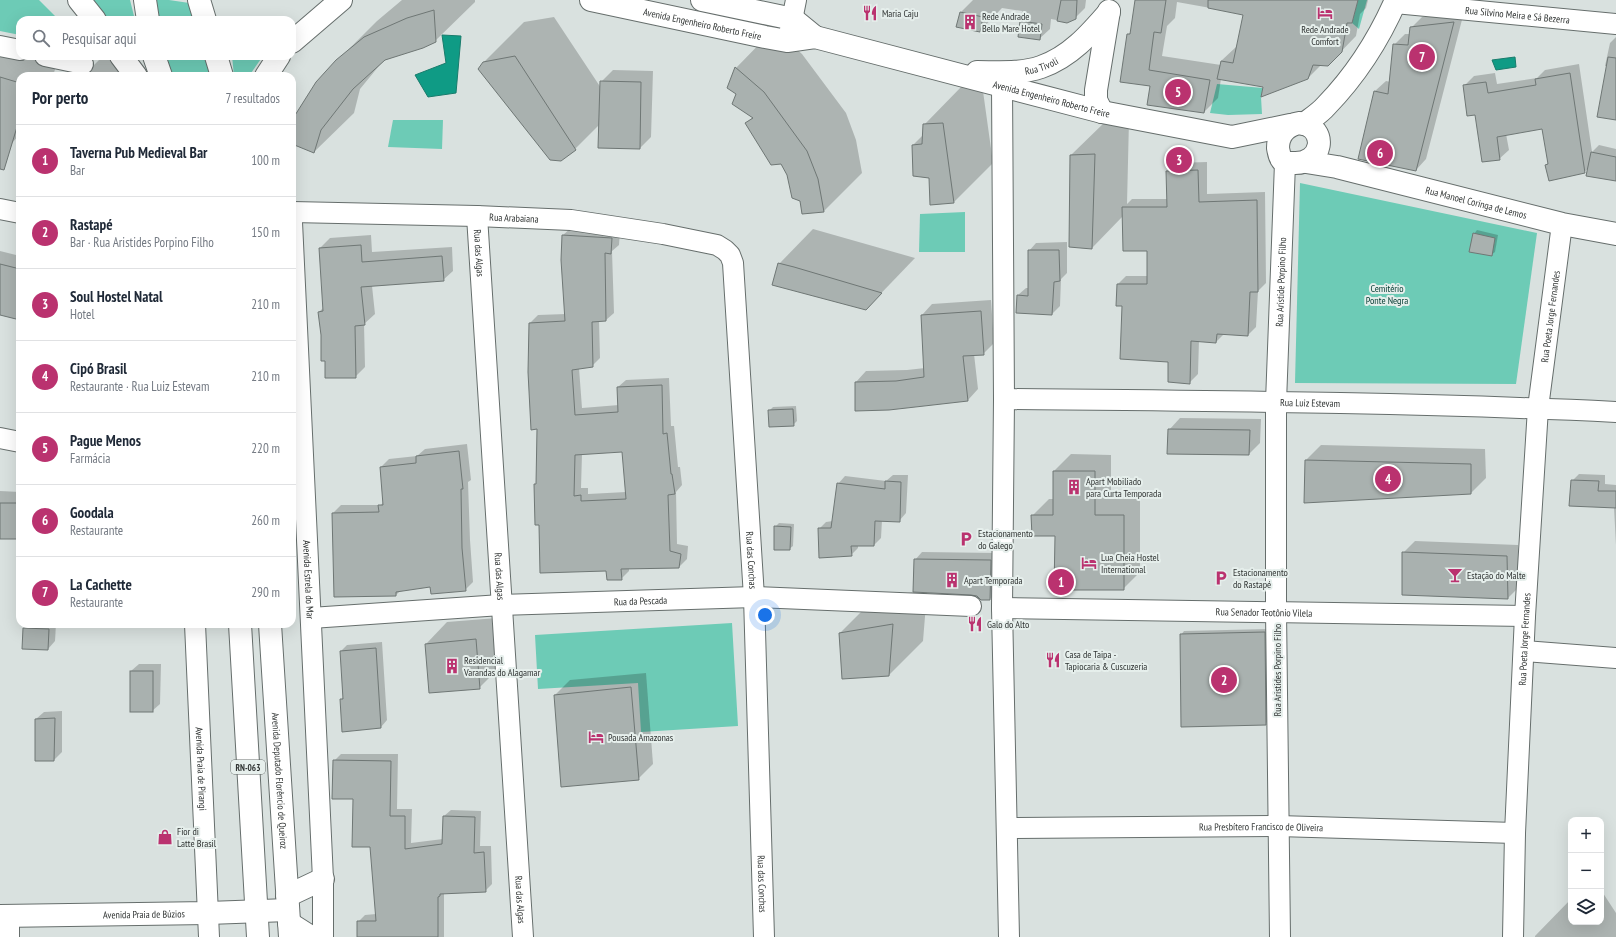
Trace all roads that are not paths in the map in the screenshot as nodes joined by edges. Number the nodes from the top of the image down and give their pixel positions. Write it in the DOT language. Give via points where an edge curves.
graph roads {
  1 [pos="79,0"];
  2 [pos="145,0"];
  3 [pos="198,0"];
  4 [pos="341,0"];
  5 [pos="591,0"];
  6 [pos="702,0"];
  7 [pos="1396,2"];
  8 [pos="1110,6"];
  9 [pos="795,10"];
  10 [pos="92,16"];
  11 [pos="147,16"];
  12 [pos="204,16"];
  13 [pos="1616,24"];
  14 [pos="815,37"];
  15 [pos="296,39"];
  16 [pos="787,41"];
  17 [pos="0,46"];
  18 [pos="16,49"];
  19 [pos="64,60"];
  20 [pos="124,60"];
  21 [pos="155,60"];
  22 [pos="217,60"];
  23 [pos="276,60"];
  24 [pos="83,64"];
  25 [pos="133,72"];
  26 [pos="160,72"];
  27 [pos="221,72"];
  28 [pos="269,72"];
  29 [pos="954,73"];
  30 [pos="1002,86"];
  31 [pos="1102,112"];
  32 [pos="1297,124"];
  33 [pos="1232,137"];
  34 [pos="1297,156"];
  35 [pos="0,209"];
  36 [pos="16,212"];
  37 [pos="296,212"];
  38 [pos="477,216"];
  39 [pos="1562,224"];
  40 [pos="1616,234"];
  41 [pos="730,255"];
  42 [pos="296,305"];
  43 [pos="1004,399"];
  44 [pos="1276,402"];
  45 [pos="1538,408"];
  46 [pos="1616,412"];
  47 [pos="0,438"];
  48 [pos="16,441"];
  49 [pos="754,596"];
  50 [pos="501,605"];
  51 [pos="971,606"];
  52 [pos="1002,608"];
  53 [pos="1276,611"];
  54 [pos="1526,616"];
  55 [pos="311,618"];
  56 [pos="195,628"];
  57 [pos="240,628"];
  58 [pos="270,628"];
  59 [pos="1524,651"];
  60 [pos="1616,658"];
  61 [pos="1278,826"];
  62 [pos="1007,828"];
  63 [pos="1515,833"];
  64 [pos="323,879"];
  65 [pos="256,911"];
  66 [pos="208,913"];
  67 [pos="288,917"];
  68 [pos="6,923"];
  69 [pos="209,937"];
  70 [pos="258,937"];
  71 [pos="311,937"];
  72 [pos="323,937"];
  73 [pos="523,937"];
  74 [pos="764,937"];
  75 [pos="1009,937"];
  76 [pos="1280,937"];
  77 [pos="1512,937"];
  1 -- 10 [label="main road"];
  2 -- 11 [label="main road"];
  3 -- 12 [label="main road"];
  4 -- 15 [label="main road"];
  5 -- 16 [label="main road, Avenida Engenheiro Roberto Freire"];
  6 -- 9 [label="main road, Avenida Engenheiro Roberto Freire"];
  7 -- 13 [label="street, Rua Silvino Meira e Sá Bezerra"];
  7 -- 32 [label="main road, Avenida Engenheiro Roberto Freire" via="1367,56 1325,107"];
  8 -- 29 [label="main road, Rua Tivoli" via="1080,44 1041,67 1020,71"];
  8 -- 31 [label="main road, Rua Tivoli" via="1096,90 1096,100"];
  9 -- 14 [label="main road, Avenida Engenheiro Roberto Freire"];
  9 -- 16 [label="street"];
  14 -- 16 [label="main road, Avenida Engenheiro Roberto Freire"];
  14 -- 29 [label="main road, Avenida Engenheiro Roberto Freire"];
  17 -- 18 [label="street"];
  19 -- 24 [label="street"];
  20 -- 25 [label="main road"];
  21 -- 26 [label="main road"];
  22 -- 27 [label="main road"];
  23 -- 28 [label="main road"];
  29 -- 30 [label="main road, Avenida Engenheiro Roberto Freire"];
  30 -- 31 [label="main road, Avenida Engenheiro Roberto Freire"];
  30 -- 43 [label="street"];
  31 -- 33 [label="main road, Avenida Engenheiro Roberto Freire"];
  32 -- 33 [label="main road, Avenida Engenheiro Roberto Freire"];
  32 -- 34 [label="main road" via="1283,132 1278,143"];
  32 -- 34 [label="main road" via="1311,127 1319,139"];
  33 -- 34 [label="main road, Rua Manoel Coringa de Lemos"];
  34 -- 39 [label="main road, Rua Manoel Coringa de Lemos"];
  34 -- 44 [label="street, Rua Aristide Porpino Filho"];
  35 -- 36 [label="street"];
  37 -- 38 [label="street, Rua Arabaiana"];
  38 -- 41 [label="street, Rua Arabaiana" via="579,221 717,245"];
  38 -- 50 [label="street, Rua das Algas"];
  39 -- 40 [label="main road, Rua Manoel Coringa de Lemos"];
  39 -- 45 [label="street, Rua Poeta Jorge Fernandes"];
  41 -- 49 [label="street, Rua das Conchas"];
  42 -- 55 [label="street, Avenida Estrela do Mar"];
  43 -- 44 [label="street, Rua Luiz Estevam"];
  43 -- 52 [label="street"];
  44 -- 45 [label="street, Rua Luiz Estevam"];
  44 -- 53 [label="street, Rua Aristides Porpino Filho"];
  45 -- 46 [label="street, Rua Luiz Estevam"];
  45 -- 54 [label="street, Rua Poeta Jorge Fernandes"];
  47 -- 48 [label="street"];
  49 -- 50 [label="street, Rua da Pescada"];
  49 -- 51 [label="street, Rua da Pescada"];
  49 -- 74 [label="street, Rua das Conchas"];
  50 -- 55 [label="street, Rua da Pescada"];
  50 -- 73 [label="street, Rua das Algas"];
  52 -- 53 [label="street, Rua Senador Teotônio Vilela"];
  52 -- 62 [label="street"];
  53 -- 54 [label="street, Rua Senador Teotônio Vilela"];
  53 -- 61 [label="street, Rua Aristides Porpino Filho"];
  54 -- 59 [label="street, Rua Poeta Jorge Fernandes"];
  55 -- 64 [label="street, Avenida Estrela do Mar"];
  56 -- 66 [label="street, Avenida Praia de Pirangi"];
  57 -- 65 [label="main road, RN-063"];
  58 -- 67 [label="main road, Avenida Deputado Florêncio de Queiroz / RN-063"];
  59 -- 60 [label="street"];
  59 -- 63 [label="street, Rua Poeta Jorge Fernandes"];
  61 -- 62 [label="street, Rua Presbítero Francisco de Oliveira"];
  61 -- 63 [label="street, Rua Presbítero Francisco de Oliveira"];
  61 -- 76 [label="street, Rua Aristides Porpino Filho"];
  62 -- 75 [label="street"];
  63 -- 77 [label="street, Rua Poeta Jorge Fernandes"];
  64 -- 67 [label="main road"];
  64 -- 72 [label="street, Avenida Estrela do Mar"];
  65 -- 66 [label="main road, Avenida Praia de Búzios"];
  65 -- 67 [label="main road, Avenida Praia de Búzios"];
  65 -- 70 [label="main road, RN-063"];
  66 -- 68 [label="main road, Avenida Praia de Búzios"];
  66 -- 69 [label="street, Avenida Praia de Pirangi"];
  67 -- 71 [label="main road"];
}
